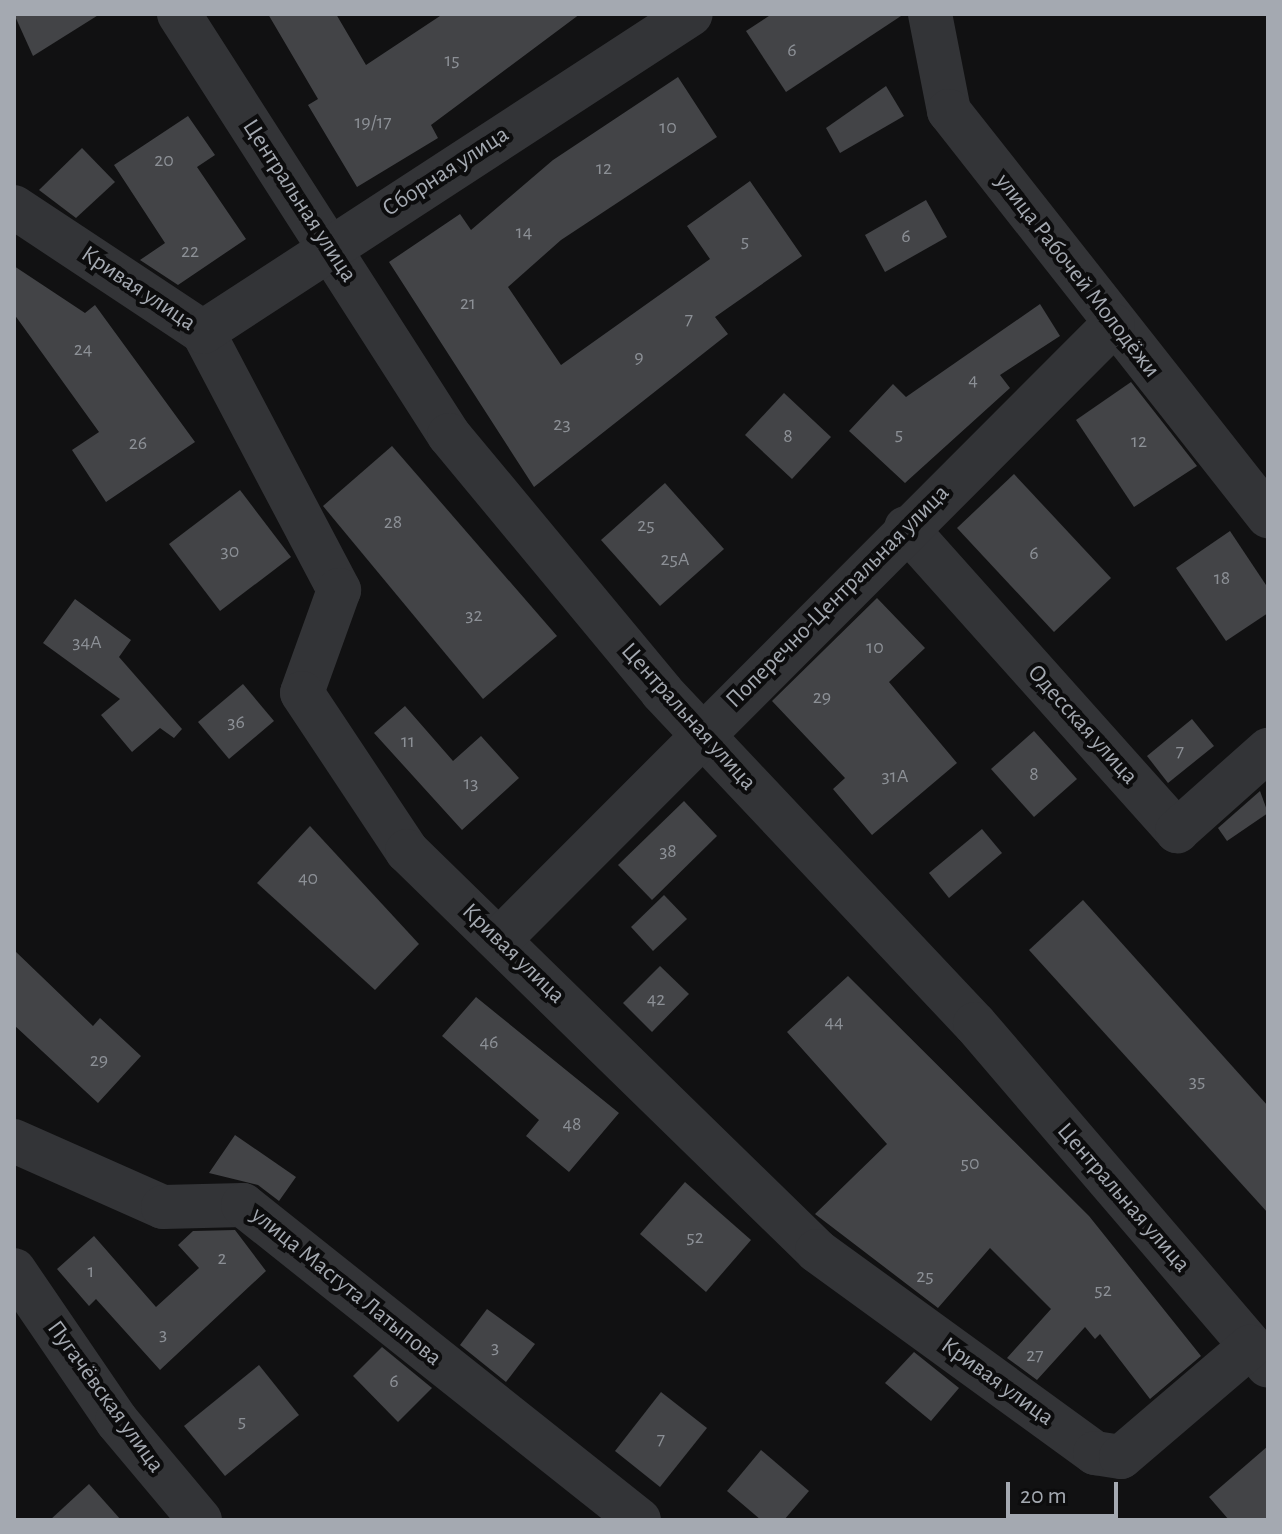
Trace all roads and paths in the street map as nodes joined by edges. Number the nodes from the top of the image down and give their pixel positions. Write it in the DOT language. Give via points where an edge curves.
graph roads {
  1 [pos="179,14"];
  2 [pos="691,14"];
  3 [pos="930,14"];
  4 [pos="14,207"];
  5 [pos="329,247"];
  6 [pos="1113,325"];
  7 [pos="203,332"];
  8 [pos="1268,516"];
  9 [pos="906,528"];
  10 [pos="700,735"];
  11 [pos="1268,750"];
  12 [pos="499,940"];
  13 [pos="14,1141"];
  14 [pos="14,1270"];
  15 [pos="1259,1356"];
  16 [pos="200,1520"];
  17 [pos="639,1520"];
  1 -- 5 [label="street, Центральная улица"];
  2 -- 5 [label="street, Сборная улица"];
  3 -- 6 [label="street, улица Рабочей Молодёжи" via="949,111"];
  4 -- 7 [label="street, Кривая улица"];
  5 -- 7 [label="street, Сборная улица"];
  5 -- 10 [label="street, Центральная улица" via="449,435"];
  6 -- 8 [label="street, улица Рабочей Молодёжи"];
  6 -- 9 [label="street, Поперечно-Центральная улица"];
  7 -- 12 [label="street, Кривая улица" via="339,590 302,693 407,851"];
  9 -- 10 [label="street, Поперечно-Центральная улица"];
  9 -- 11 [label="street, Одесская улица" via="1177,831"];
  10 -- 12 [label="street, Поперечно-Центральная улица"];
  10 -- 15 [label="street, Центральная улица" via="975,1024"];
  12 -- 15 [label="street, Кривая улица" via="817,1251 1095,1453 1121,1457"];
  13 -- 17 [label="street, улица Масгута Латыпова" via="163,1207 243,1205"];
  14 -- 16 [label="street, Пугачёвская улица" via="117,1421"];
}
